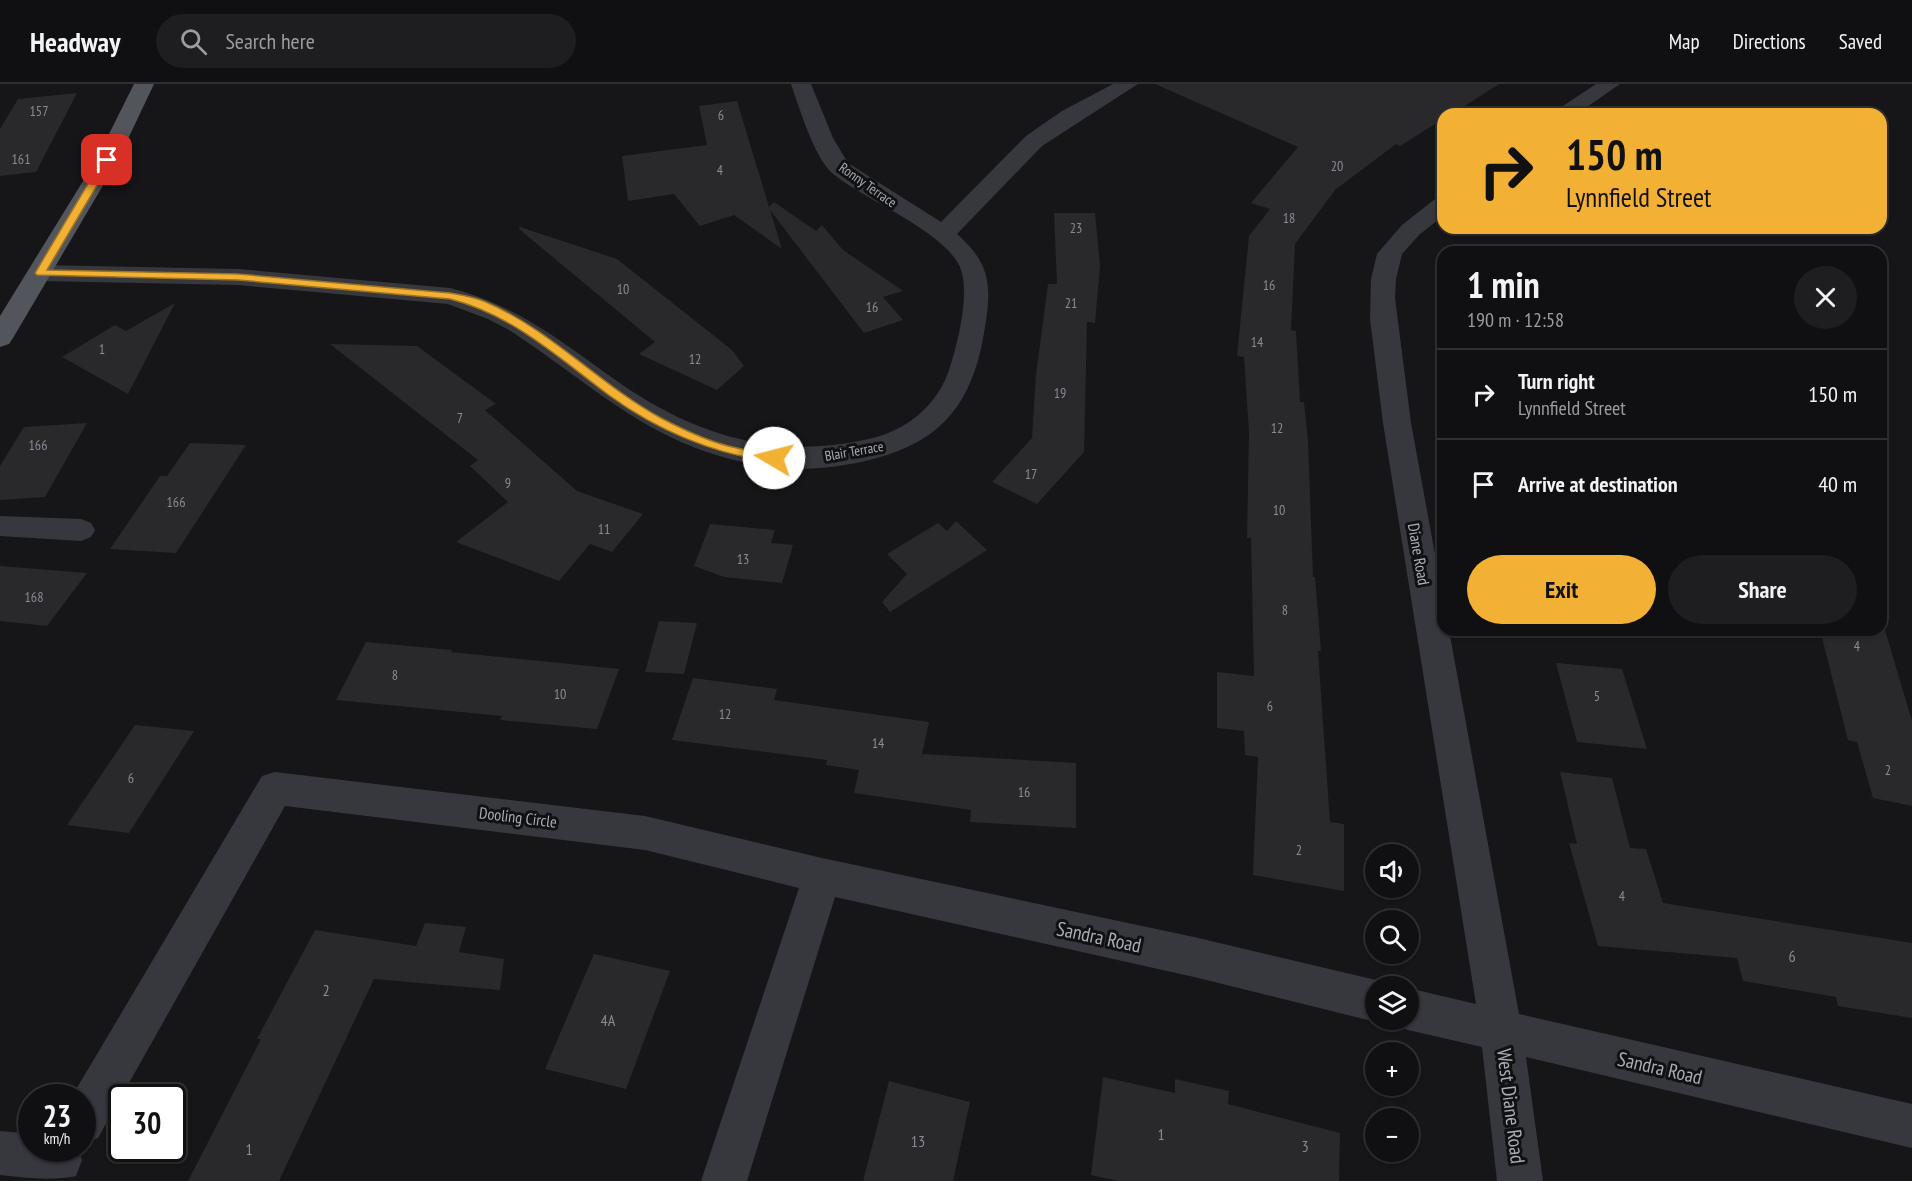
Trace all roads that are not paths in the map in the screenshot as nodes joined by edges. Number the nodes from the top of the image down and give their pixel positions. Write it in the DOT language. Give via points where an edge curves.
graph roads {
  1 [pos="144,84"];
  2 [pos="801,84"];
  3 [pos="1128,84"];
  4 [pos="1610,84"];
  5 [pos="1572,108"];
  6 [pos="1437,209"];
  7 [pos="943,234"];
  8 [pos="40,273"];
  9 [pos="0,338"];
  10 [pos="0,526"];
  11 [pos="81,530"];
  12 [pos="822,876"];
  13 [pos="1365,998"];
  14 [pos="1419,1012"];
  15 [pos="1501,1031"];
  16 [pos="96,1098"];
  17 [pos="1912,1126"];
  18 [pos="0,1153"];
  19 [pos="60,1163"];
  20 [pos="724,1181"];
  21 [pos="1520,1181"];
  1 -- 8 [label="main road" via="107,160"];
  2 -- 7 [label="street, Ronny Terrace" via="824,145 839,167"];
  3 -- 7 [label="street" via="1034,141"];
  4 -- 5 [label="street"];
  6 -- 15 [label="street, Diane Road" via="1398,244 1386,262 1385,332 1397,423"];
  7 -- 8 [label="street, Blair Terrace" via="960,247 974,267 978,293 968,353 947,406 892,444 859,453 813,458 735,452 656,421 516,321 480,303 450,296 238,277"];
  8 -- 9 [label="main road"];
  10 -- 11 [label="lane"];
  12 -- 13 [label="street, Sandra Road"];
  12 -- 16 [label="street, Dooling Circle" via="645,833 275,788"];
  12 -- 20 [label="street"];
  14 -- 15 [label="street, Sandra Road"];
  15 -- 17 [label="street, Sandra Road"];
  15 -- 21 [label="street, West Diane Road"];
  18 -- 19 [label="street"];
}
